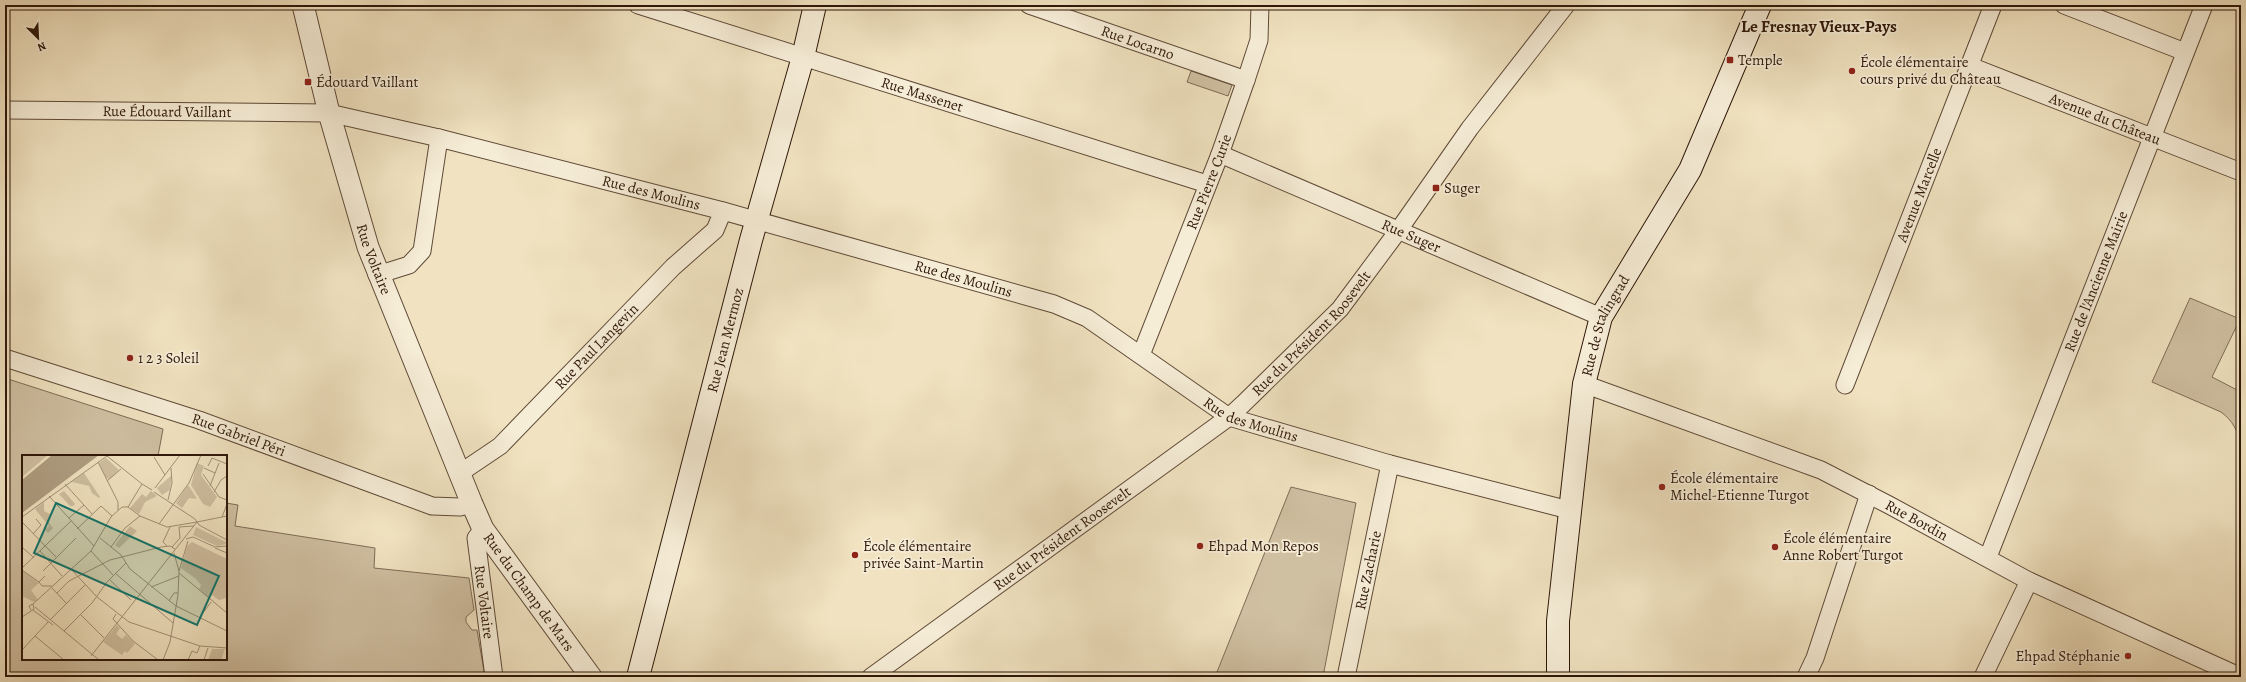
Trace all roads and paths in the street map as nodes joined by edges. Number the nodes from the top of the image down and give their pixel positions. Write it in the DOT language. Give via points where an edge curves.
graph roads {
  1 [pos="303,5"];
  2 [pos="638,5"];
  3 [pos="815,5"];
  4 [pos="1029,5"];
  5 [pos="1260,5"];
  6 [pos="1566,5"];
  7 [pos="1993,5"];
  8 [pos="2064,5"];
  9 [pos="2204,5"];
  10 [pos="1758,6"];
  11 [pos="2186,52"];
  12 [pos="803,57"];
  13 [pos="1970,66"];
  14 [pos="1246,80"];
  15 [pos="5,110"];
  16 [pos="329,113"];
  17 [pos="2152,137"];
  18 [pos="439,138"];
  19 [pos="1220,154"];
  20 [pos="2241,172"];
  21 [pos="1207,184"];
  22 [pos="723,211"];
  23 [pos="756,221"];
  24 [pos="1398,231"];
  25 [pos="378,275"];
  26 [pos="1601,317"];
  27 [pos="1141,355"];
  28 [pos="5,358"];
  29 [pos="1584,384"];
  30 [pos="1845,385"];
  31 [pos="1229,417"];
  32 [pos="1390,464"];
  33 [pos="460,473"];
  34 [pos="1868,494"];
  35 [pos="472,504"];
  36 [pos="1569,510"];
  37 [pos="483,529"];
  38 [pos="1988,557"];
  39 [pos="2029,581"];
  40 [pos="494,677"];
  41 [pos="591,677"];
  42 [pos="638,677"];
  43 [pos="870,677"];
  44 [pos="1346,677"];
  45 [pos="1558,677"];
  46 [pos="1806,677"];
  47 [pos="1983,677"];
  48 [pos="2241,677"];
  1 -- 16 [label="street, Rue Voltaire"];
  2 -- 12 [label="street, Rue Massenet"];
  3 -- 12 [label="main road, Rue Jean Mermoz"];
  4 -- 14 [label="street, Rue Locarno"];
  5 -- 14 [label="street, Rue Pierre Curie" via="1259,40"];
  6 -- 24 [label="street, Rue du Président Roosevelt" via="1470,128"];
  7 -- 13 [label="street, Avenue Marcelle"];
  8 -- 11 [label="street"];
  9 -- 11 [label="street, Rue de l'Ancienne Mairie"];
  10 -- 26 [label="main road, Rue de Stalingrad" via="1690,170"];
  11 -- 17 [label="street, Rue de l'Ancienne Mairie"];
  12 -- 21 [label="street, Rue Massenet"];
  12 -- 23 [label="main road, Rue Jean Mermoz"];
  13 -- 17 [label="street, Avenue du Château"];
  13 -- 30 [label="street, Avenue Marcelle"];
  14 -- 19 [label="street, Rue Pierre Curie"];
  15 -- 16 [label="street, Rue Édouard Vaillant"];
  16 -- 18 [label="street, Rue des Moulins"];
  16 -- 25 [label="street, Rue Voltaire"];
  17 -- 20 [label="street, Avenue du Château"];
  17 -- 38 [label="street, Rue de l'Ancienne Mairie"];
  18 -- 22 [label="street, Rue des Moulins"];
  18 -- 25 [label="street" via="422,251 409,265"];
  19 -- 21 [label="street, Rue Pierre Curie"];
  19 -- 24 [label="street, Rue Suger"];
  21 -- 27 [label="street, Rue Pierre Curie"];
  22 -- 23 [label="street, Rue des Moulins"];
  22 -- 33 [label="street, Rue Paul Langevin" via="715,230 673,267 500,446"];
  23 -- 27 [label="street, Rue des Moulins" via="1054,304 1087,318"];
  23 -- 42 [label="main road, Rue Jean Mermoz"];
  24 -- 26 [label="street, Rue Suger"];
  24 -- 31 [label="street, Rue du Président Roosevelt" via="1340,309"];
  25 -- 33 [label="street, Rue Voltaire"];
  26 -- 29 [label="main road, Rue de Stalingrad"];
  27 -- 31 [label="street, Rue des Moulins"];
  28 -- 35 [label="street, Rue Gabriel Péri" via="198,420 432,506 460,507"];
  29 -- 34 [label="street, Rue Bordin" via="1797,460"];
  29 -- 36 [label="main road, Rue de Stalingrad"];
  31 -- 32 [label="street, Rue des Moulins"];
  31 -- 43 [label="street, Rue du Président Roosevelt"];
  32 -- 36 [label="street, Rue des Moulins"];
  32 -- 44 [label="street, Rue Zacharie"];
  33 -- 35 [label="street, Rue Voltaire"];
  34 -- 38 [label="street, Rue Bordin"];
  34 -- 46 [label="street" via="1815,658"];
  35 -- 37 [label="street, Rue du Champ de Mars"];
  36 -- 45 [label="main road, Rue de Stalingrad" via="1558,621"];
  37 -- 40 [label="street, Rue Voltaire" via="476,538"];
  37 -- 41 [label="street, Rue du Champ de Mars"];
  38 -- 39 [label="street, Rue Bordin"];
  39 -- 47 [label="street"];
  39 -- 48 [label="street, Rue Bordin"];
}
